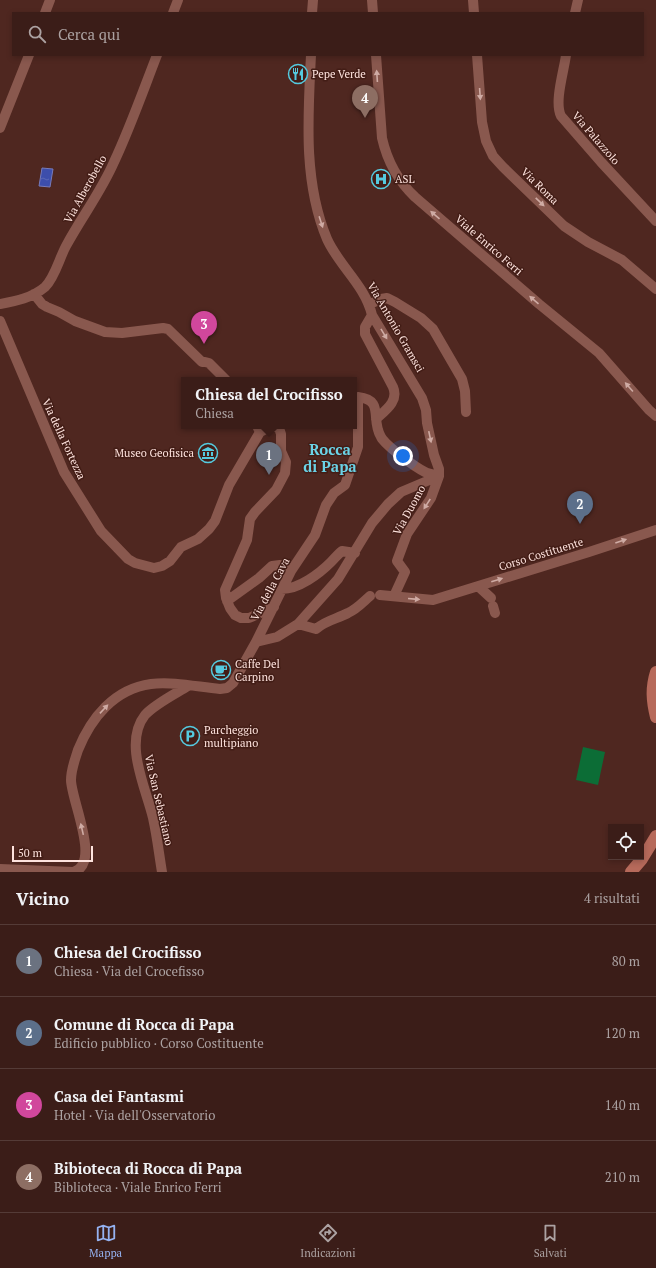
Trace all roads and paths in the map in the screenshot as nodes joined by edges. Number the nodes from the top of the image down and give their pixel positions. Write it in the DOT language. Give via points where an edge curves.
graph roads {
  1 [pos="50,0"];
  2 [pos="178,0"];
  3 [pos="313,0"];
  4 [pos="372,0"];
  5 [pos="473,0"];
  6 [pos="578,0"];
  7 [pos="45,12"];
  8 [pos="173,12"];
  9 [pos="312,12"];
  10 [pos="373,12"];
  11 [pos="474,12"];
  12 [pos="575,12"];
  13 [pos="29,56"];
  14 [pos="157,56"];
  15 [pos="310,56"];
  16 [pos="376,56"];
  17 [pos="477,56"];
  18 [pos="566,56"];
  19 [pos="0,128"];
  20 [pos="656,221"];
  21 [pos="656,280"];
  22 [pos="656,288"];
  23 [pos="34,294"];
  24 [pos="0,304"];
  25 [pos="370,304"];
  26 [pos="372,315"];
  27 [pos="0,321"];
  28 [pos="223,377"];
  29 [pos="466,412"];
  30 [pos="656,416"];
  31 [pos="376,419"];
  32 [pos="261,429"];
  33 [pos="279,429"];
  34 [pos="440,476"];
  35 [pos="656,530"];
  36 [pos="355,553"];
  37 [pos="291,571"];
  38 [pos="478,586"];
  39 [pos="282,589"];
  40 [pos="394,596"];
  41 [pos="227,601"];
  42 [pos="493,606"];
  43 [pos="274,607"];
  44 [pos="298,624"];
  45 [pos="256,642"];
  46 [pos="656,672"];
  47 [pos="188,686"];
  48 [pos="656,717"];
  49 [pos="656,836"];
  50 [pos="0,869"];
  51 [pos="162,872"];
  52 [pos="631,872"];
  1 -- 7 [label="street"];
  2 -- 8 [label="street"];
  3 -- 9 [label="street"];
  4 -- 10 [label="street"];
  5 -- 11 [label="street"];
  6 -- 12 [label="street"];
  13 -- 19 [label="street"];
  14 -- 23 [label="street, Via Alberobello" via="114,162 95,200 65,248 49,281"];
  15 -- 25 [label="street, Via Antonio Gramsci, one-way" via="308,131 312,184 320,219 331,246"];
  30 -- 16 [label="street, Viale Enrico Ferri, one-way" via="599,353 404,186 393,168 382,138"];
  17 -- 22 [label="street, Via Roma, one-way" via="482,122 485,139 493,156 564,226 618,257"];
  18 -- 20 [label="street, Via Palazzolo" via="559,100 560,112 601,162"];
  21 -- 22 [label="street"];
  23 -- 24 [label="street, Via Alberobello"];
  23 -- 28 [label="street" via="47,308 105,332 122,333 166,328 202,362 209,363"];
  25 -- 26 [label="street, Via Antonio Gramsci"];
  25 -- 29 [label="street" via="381,299 390,299 421,318 433,329 462,379"];
  26 -- 31 [label="street" via="365,327 366,338 395,395 392,403"];
  26 -- 34 [label="street, Via Antonio Gramsci, one-way" via="422,398"];
  27 -- 32 [label="street, Via della Fortezza" via="64,472 105,536 135,563 146,567 166,564 181,547 198,539 209,529 215,521 229,485"];
  31 -- 34 [label="street" via="379,433 388,445 420,469"];
  31 -- 37 [label="street, Via della Cava" via="371,400 358,397 359,438 345,484 334,493 326,505 318,530"];
  33 -- 41 [label="street" via="281,451 286,465 285,473 276,490 250,519 247,540 226,586"];
  34 -- 36 [label="street" via="401,492 392,500 372,523"];
  34 -- 40 [label="street, Via Duomo, one-way" via="431,498 408,534 397,561 405,572"];
  38 -- 35 [label="street, Corso Costituente, one-way"];
  36 -- 39 [label="street" via="342,551 303,584 292,589"];
  36 -- 44 [label="street" via="330,588"];
  37 -- 39 [label="street, Via della Cava"];
  37 -- 41 [label="street" via="275,565"];
  40 -- 38 [label="street, Corso Costituente, one-way" via="433,600"];
  38 -- 42 [label="street"];
  39 -- 43 [label="street, Via della Cava"];
  40 -- 44 [label="street" via="375,595 354,610 327,621 316,629"];
  41 -- 43 [label="street" via="235,615 245,619"];
  43 -- 45 [label="street, Via della Cava"];
  44 -- 45 [label="street" via="277,637"];
  45 -- 47 [label="street, Via della Cava" via="233,683 227,688"];
  46 -- 48 [label="main road" via="652,693"];
  50 -- 47 [label="street, one-way" via="73,872 82,867 86,859 86,849 71,778 74,762 87,731 109,703 130,690 157,684"];
  47 -- 51 [label="street, Via San Sebastiano" via="150,711 142,721 137,734 136,756 154,823"];
  49 -- 52 [label="main road"];
}
